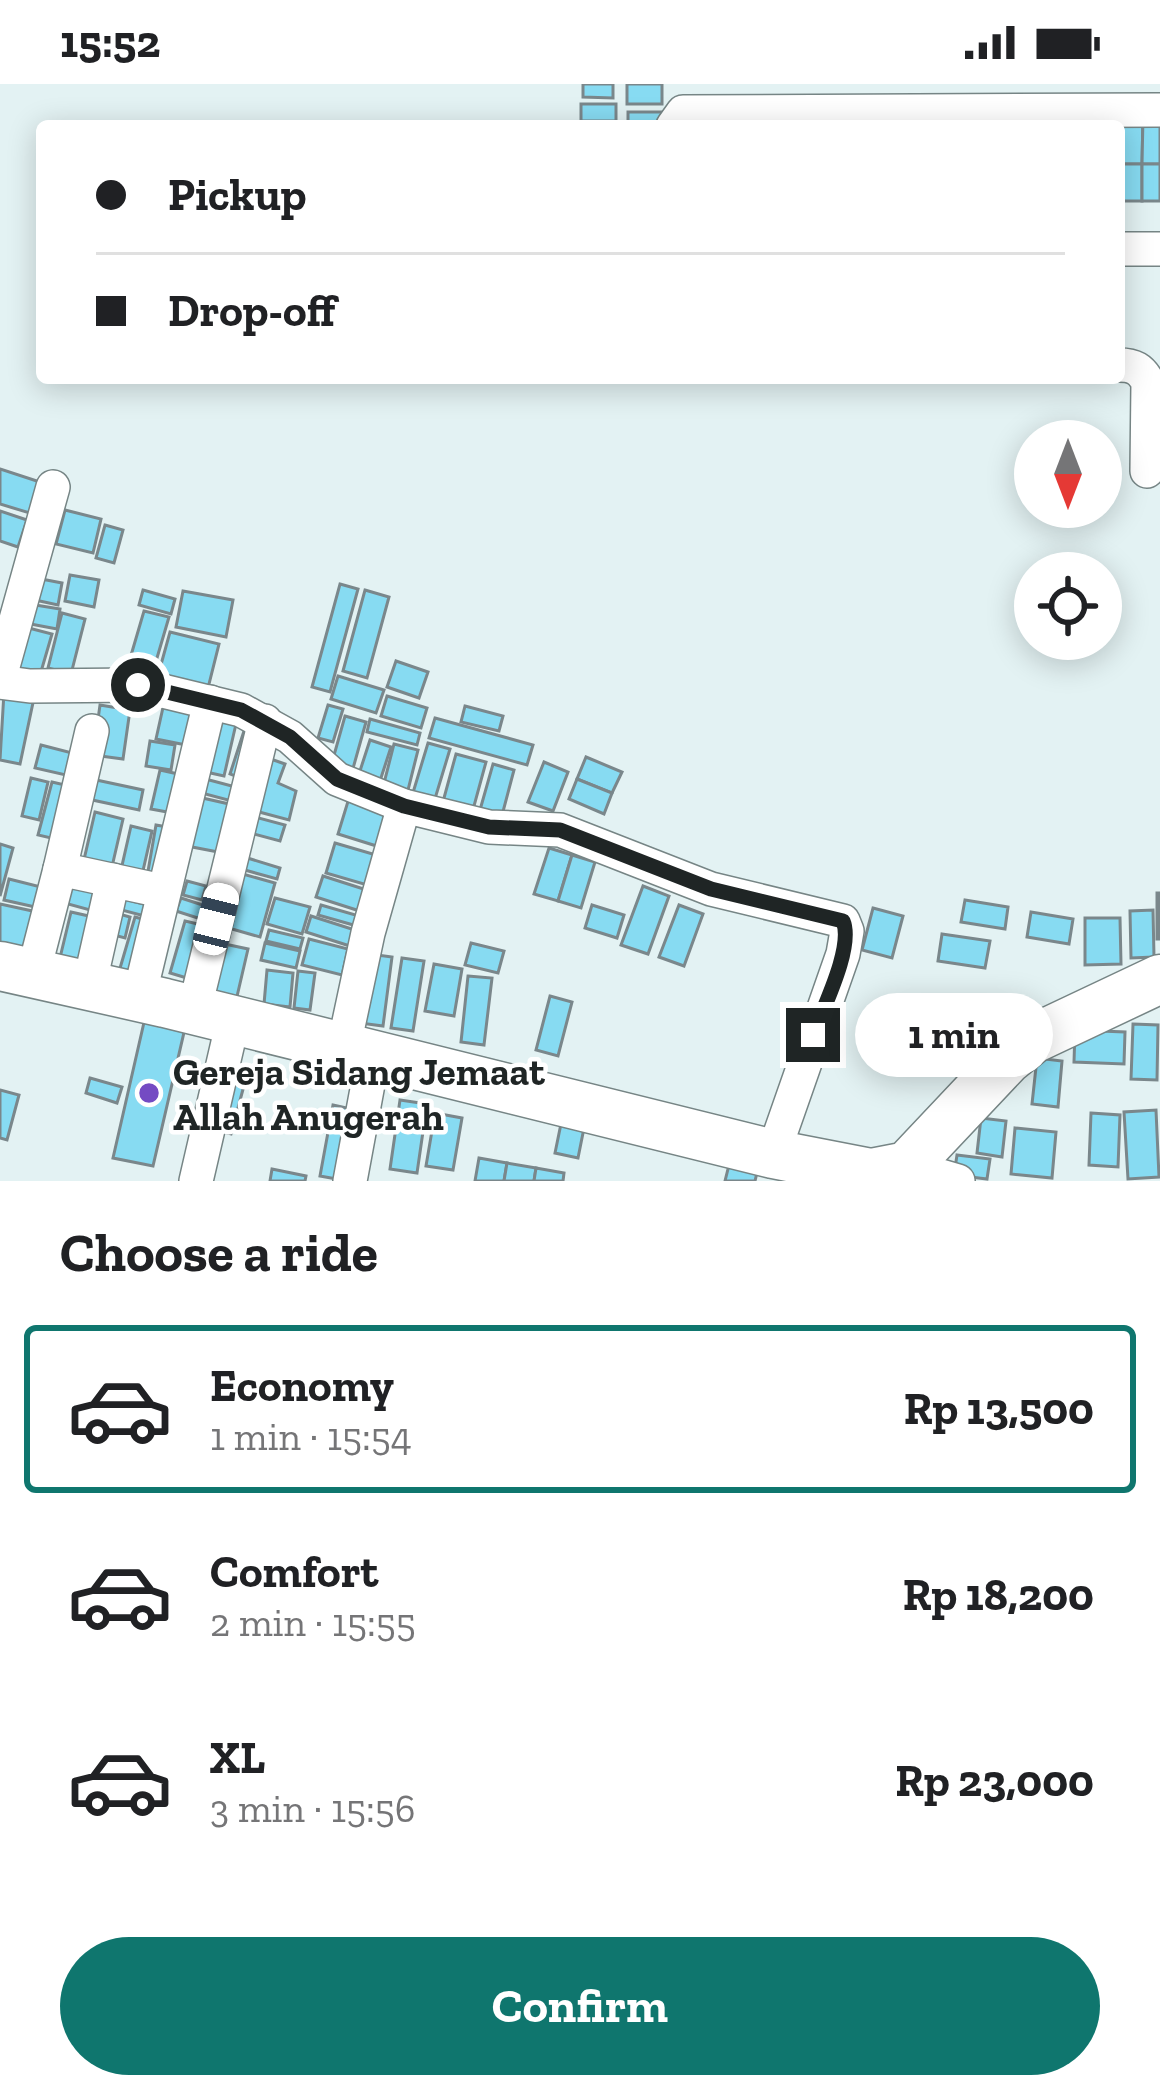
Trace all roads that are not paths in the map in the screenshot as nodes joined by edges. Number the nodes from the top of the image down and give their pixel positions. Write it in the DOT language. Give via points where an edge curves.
graph roads {
  1 [pos="1147,101"];
  2 [pos="677,120"];
  3 [pos="1125,249"];
  4 [pos="1160,249"];
  5 [pos="1125,365"];
  6 [pos="1147,471"];
  7 [pos="53,487"];
  8 [pos="0,679"];
  9 [pos="210,702"];
  10 [pos="266,721"];
  11 [pos="92,731"];
  12 [pos="404,806"];
  13 [pos="60,869"];
  14 [pos="113,880"];
  15 [pos="162,891"];
  16 [pos="16,970"];
  17 [pos="1160,979"];
  18 [pos="89,986"];
  19 [pos="139,997"];
  20 [pos="213,1016"];
  21 [pos="358,1054"];
  22 [pos="773,1154"];
  23 [pos="907,1166"];
  24 [pos="822,1173"];
  25 [pos="196,1181"];
  26 [pos="350,1181"];
  27 [pos="958,1181"];
  1 -- 2 [label="street" via="683,112"];
  3 -- 4 [label="street"];
  5 -- 6 [label="street" via="1148,382"];
  7 -- 8 [label="street"];
  8 -- 9 [label="street" via="138,685"];
  9 -- 10 [label="street"];
  9 -- 15 [label="street"];
  10 -- 12 [label="street" via="337,779"];
  10 -- 20 [label="street"];
  11 -- 13 [label="street"];
  12 -- 21 [label="street" via="368,932"];
  12 -- 22 [label="street" via="489,827 560,830 711,889 843,921 843,955"];
  13 -- 14 [label="street"];
  13 -- 16 [label="street"];
  14 -- 15 [label="street"];
  14 -- 18 [label="street"];
  15 -- 19 [label="street"];
  16 -- 18 [label="main road"];
  17 -- 23 [label="main road" via="1033,1039"];
  18 -- 19 [label="main road"];
  19 -- 20 [label="main road"];
  20 -- 21 [label="main road"];
  20 -- 25 [label="street"];
  21 -- 22 [label="main road"];
  21 -- 26 [label="street"];
  22 -- 24 [label="main road"];
  23 -- 24 [label="main road"];
  23 -- 27 [label="street"];
}
